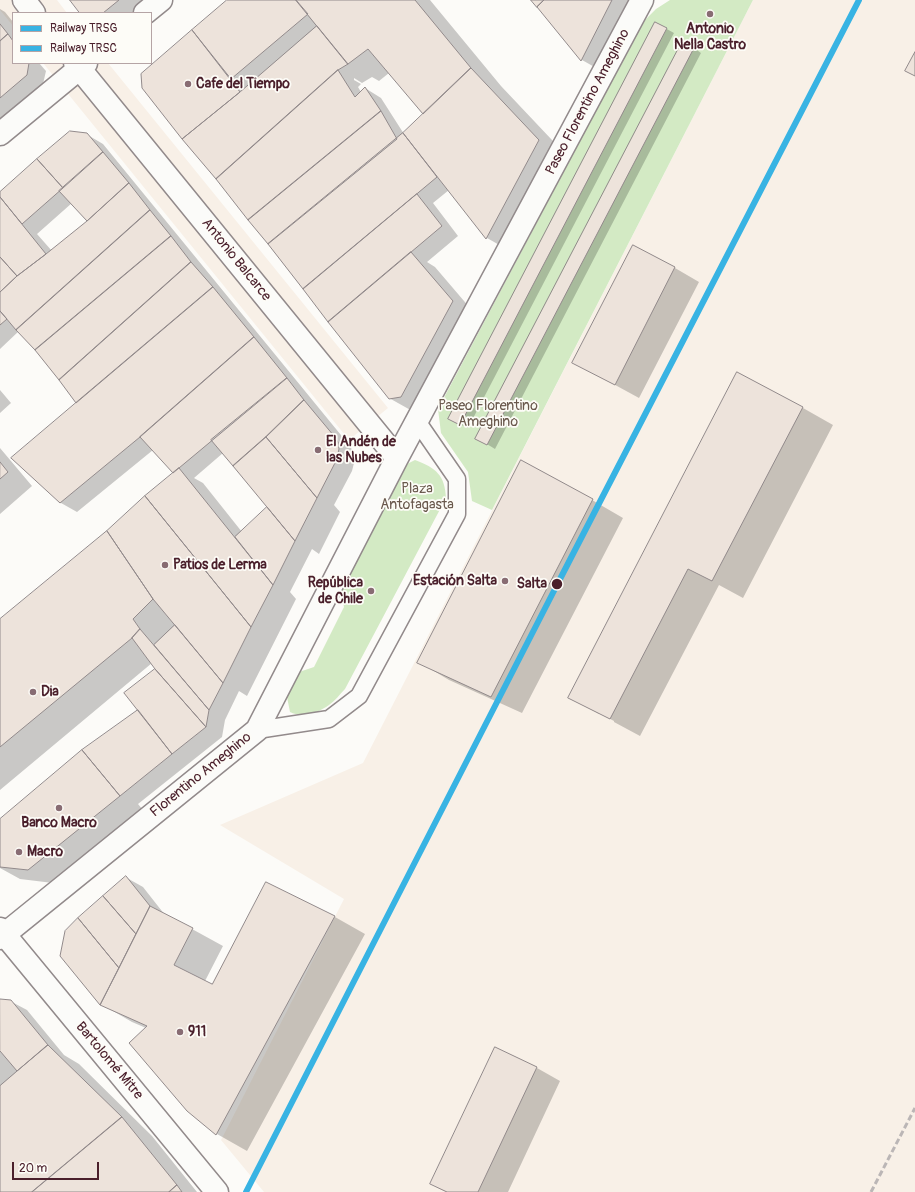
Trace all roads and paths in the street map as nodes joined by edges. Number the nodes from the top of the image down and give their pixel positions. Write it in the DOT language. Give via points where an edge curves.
graph roads {
  1 [pos="24,0"];
  2 [pos="160,0"];
  3 [pos="642,0"];
  4 [pos="33,12"];
  5 [pos="146,12"];
  6 [pos="80,65"];
  7 [pos="0,134"];
  8 [pos="417,421"];
  9 [pos="397,458"];
  10 [pos="257,730"];
  11 [pos="1,934"];
  12 [pos="217,1192"];
  1 -- 4 [label="street"];
  2 -- 5 [label="street"];
  3 -- 8 [label="street, Paseo Florentino Ameghino"];
  6 -- 7 [label="street"];
  6 -- 9 [label="street, Antonio Balcarce"];
  8 -- 9 [label="street, Paseo Florentino Ameghino"];
  8 -- 10 [label="lane" via="457,479 457,514 359,696 329,719"];
  9 -- 10 [label="street, Florentino Ameghino"];
  10 -- 11 [label="street, Florentino Ameghino"];
  11 -- 12 [label="street, Bartolomé Mitre"];
}
